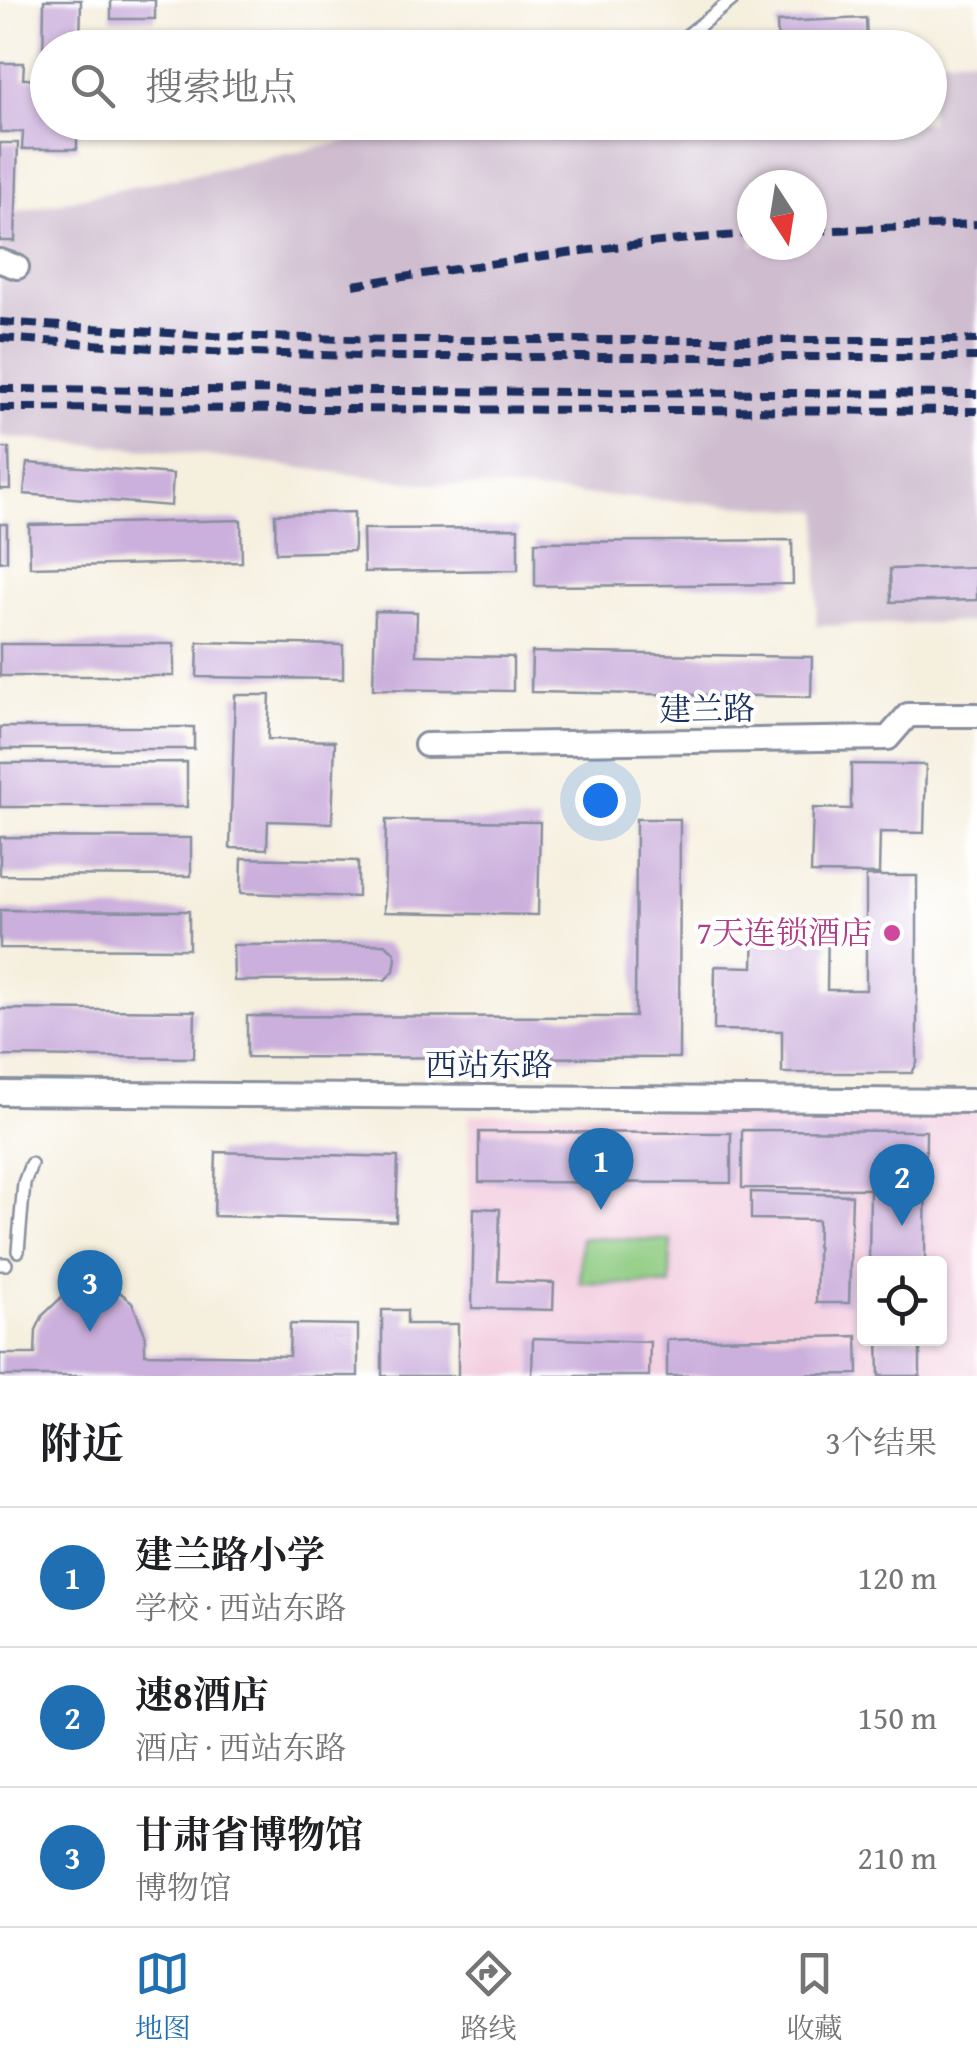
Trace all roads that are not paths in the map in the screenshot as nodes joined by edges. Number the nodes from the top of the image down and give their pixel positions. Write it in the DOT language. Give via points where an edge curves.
graph roads {
  1 [pos="732,0"];
  2 [pos="694,30"];
  3 [pos="977,715"];
  4 [pos="426,745"];
  5 [pos="0,1094"];
  6 [pos="977,1101"];
  7 [pos="31,1164"];
  8 [pos="18,1251"];
  1 -- 2 [label="lane"];
  3 -- 4 [label="street, 建兰路" via="908,714 888,738"];
  5 -- 6 [label="street, 西站东路"];
  7 -- 8 [label="lane"];
}
